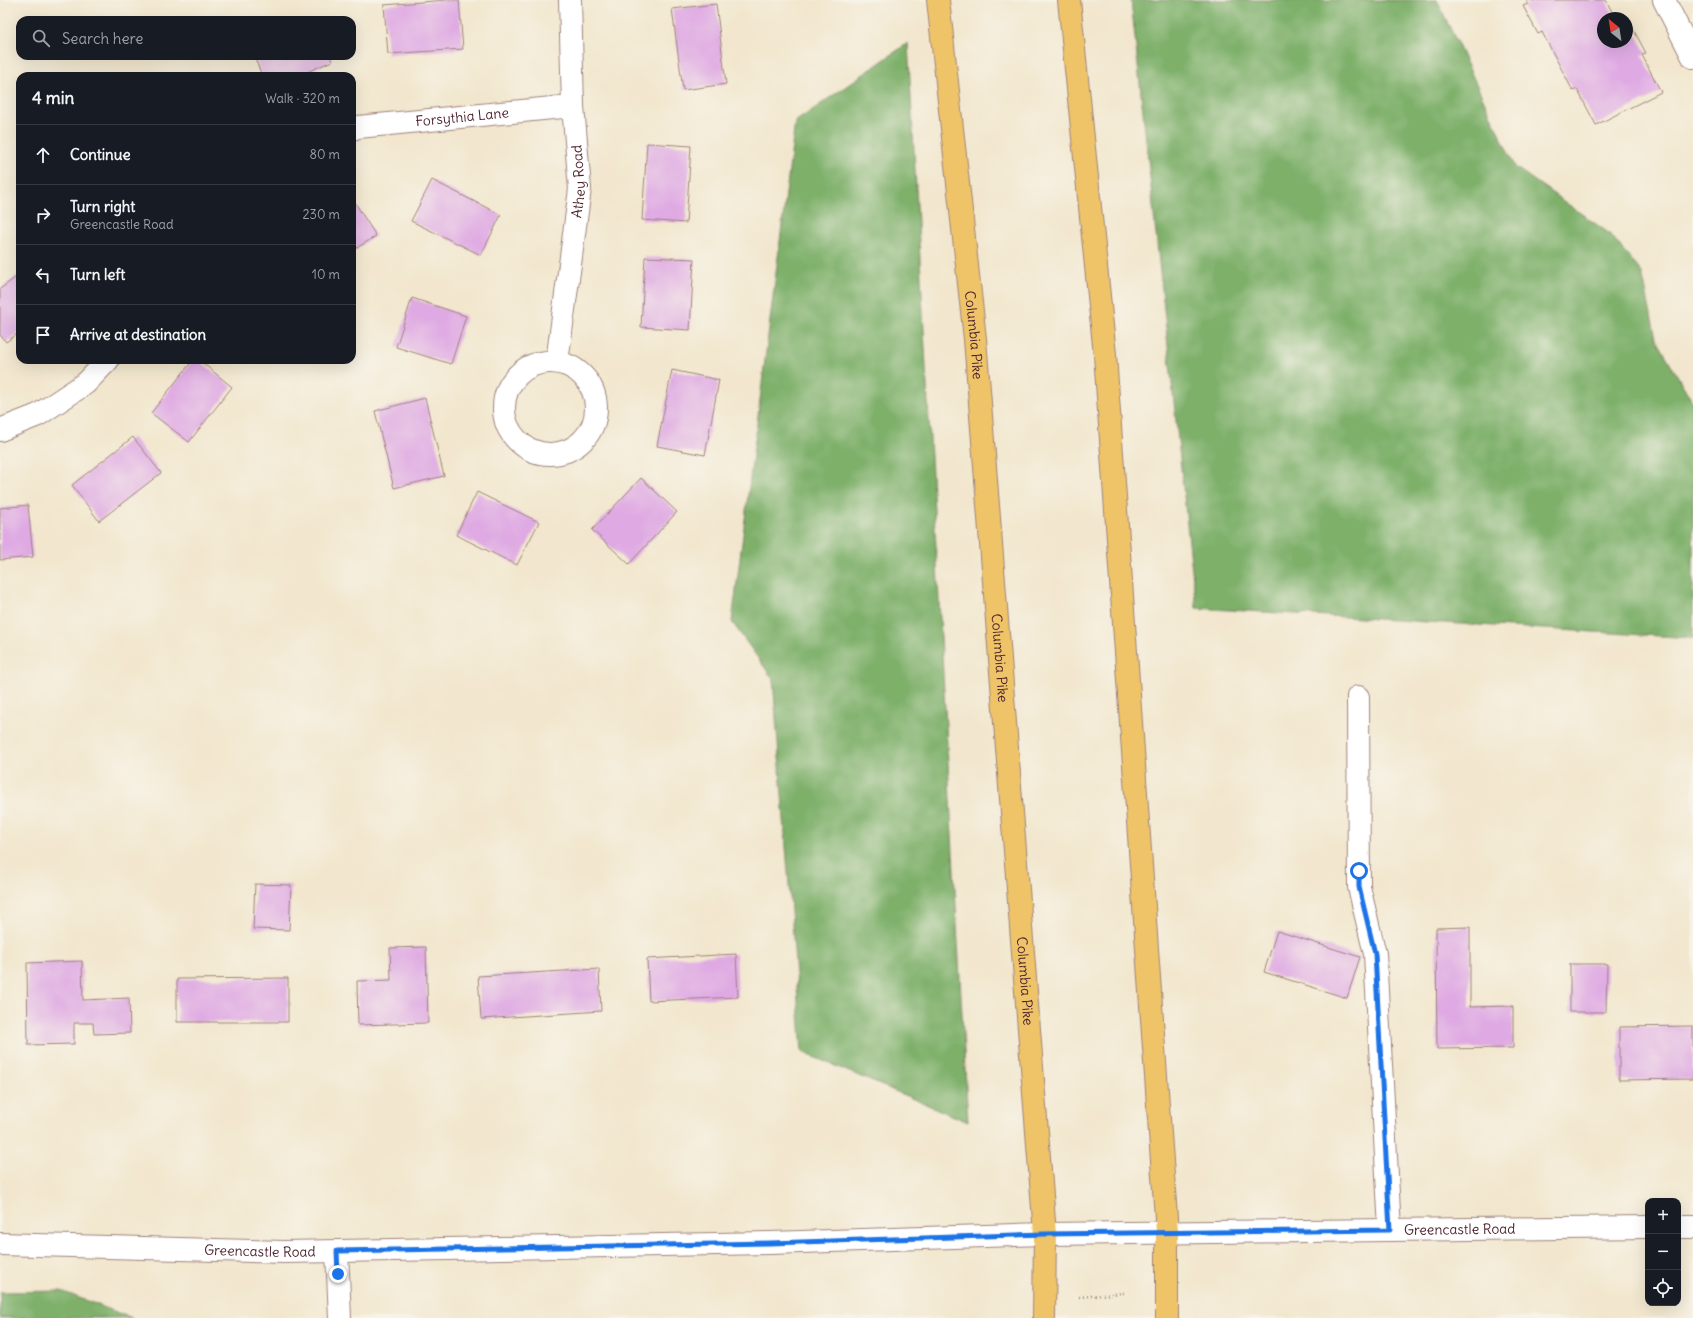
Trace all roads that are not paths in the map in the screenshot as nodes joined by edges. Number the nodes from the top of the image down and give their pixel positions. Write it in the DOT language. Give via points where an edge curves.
graph roads {
  1 [pos="570,0"];
  2 [pos="938,0"];
  3 [pos="1069,0"];
  4 [pos="1664,0"];
  5 [pos="1693,57"];
  6 [pos="573,106"];
  7 [pos="356,128"];
  8 [pos="557,362"];
  9 [pos="104,364"];
  10 [pos="0,430"];
  11 [pos="1358,697"];
  12 [pos="1693,1226"];
  13 [pos="1645,1227"];
  14 [pos="1681,1227"];
  15 [pos="1390,1230"];
  16 [pos="1167,1232"];
  17 [pos="1045,1234"];
  18 [pos="0,1244"];
  19 [pos="337,1251"];
  20 [pos="340,1318"];
  21 [pos="1044,1318"];
  22 [pos="1167,1318"];
  1 -- 6 [label="street, Athey Road"];
  2 -- 17 [label="highway, Columbia Pike" via="975,339"];
  3 -- 16 [label="highway" via="1105,355"];
  4 -- 5 [label="street"];
  6 -- 7 [label="street, Forsythia Lane"];
  6 -- 8 [label="street, Athey Road" via="580,190"];
  8 -- 8 [label="street" via="541,363 526,368 508,388 504,403 504,420 508,430 519,443 540,454 556,455 572,450 591,432 597,412 595,396 588,381 576,370"];
  9 -- 10 [label="street" via="86,383 38,415"];
  11 -- 15 [label="street" via="1359,887 1375,954"];
  12 -- 14 [label="street"];
  13 -- 15 [label="street, Greencastle Road"];
  15 -- 16 [label="street, Greencastle Road"];
  16 -- 17 [label="street, Greencastle Road"];
  16 -- 22 [label="highway"];
  17 -- 19 [label="street, Greencastle Road" via="770,1243"];
  17 -- 21 [label="highway, Columbia Pike"];
  18 -- 19 [label="street, Greencastle Road"];
  19 -- 20 [label="street"];
}
